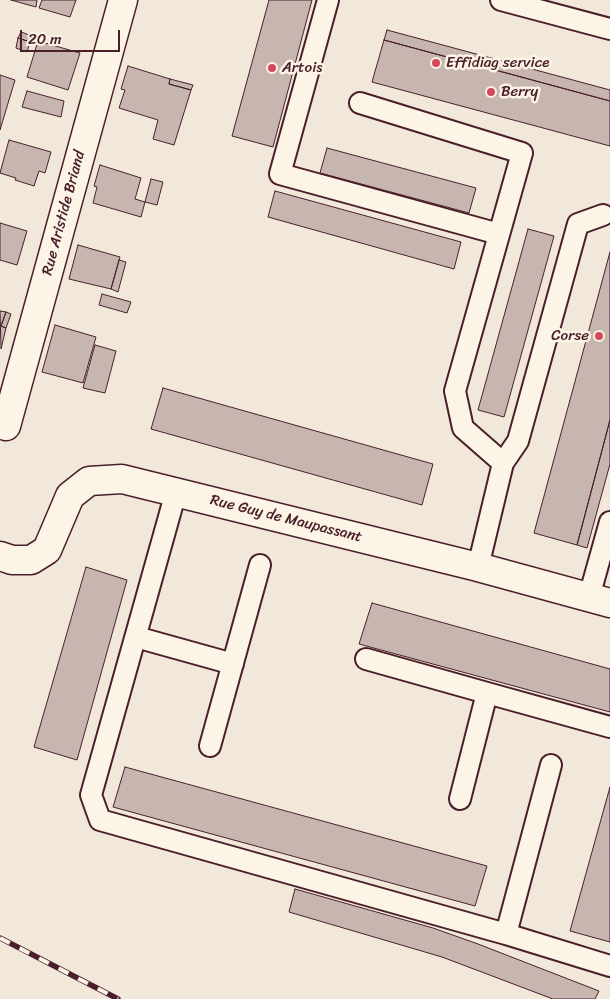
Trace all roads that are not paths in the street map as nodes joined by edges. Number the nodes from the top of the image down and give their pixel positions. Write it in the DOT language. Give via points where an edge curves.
graph roads {
  1 [pos="123,0"];
  2 [pos="328,0"];
  3 [pos="501,0"];
  4 [pos="610,29"];
  5 [pos="360,104"];
  6 [pos="603,214"];
  7 [pos="499,234"];
  8 [pos="6,426"];
  9 [pos="503,463"];
  10 [pos="176,492"];
  11 [pos="610,522"];
  12 [pos="0,556"];
  13 [pos="260,566"];
  14 [pos="478,567"];
  15 [pos="599,600"];
  16 [pos="136,637"];
  17 [pos="366,659"];
  18 [pos="233,664"];
  19 [pos="487,692"];
  20 [pos="610,727"];
  21 [pos="210,746"];
  22 [pos="551,765"];
  23 [pos="460,798"];
  24 [pos="506,934"];
  25 [pos="610,966"];
  1 -- 8 [label="street, Rue Aristide Briand"];
  2 -- 7 [label="lane" via="280,174"];
  3 -- 4 [label="lane"];
  5 -- 7 [label="lane" via="522,153"];
  6 -- 9 [label="lane" via="578,224 518,441"];
  7 -- 9 [label="lane" via="455,391 463,428"];
  9 -- 14 [label="lane"];
  10 -- 12 [label="street, Rue Guy de Maupassant" via="122,479 89,481 70,496 47,550 31,560"];
  10 -- 14 [label="street, Rue Guy de Maupassant"];
  10 -- 16 [label="lane"];
  11 -- 15 [label="lane"];
  13 -- 18 [label="lane"];
  14 -- 15 [label="street, Rue Guy de Maupassant"];
  16 -- 18 [label="lane"];
  16 -- 24 [label="lane" via="91,795 100,820"];
  17 -- 19 [label="lane"];
  18 -- 21 [label="lane"];
  19 -- 20 [label="lane"];
  19 -- 23 [label="lane"];
  22 -- 24 [label="lane"];
  24 -- 25 [label="lane"];
}
